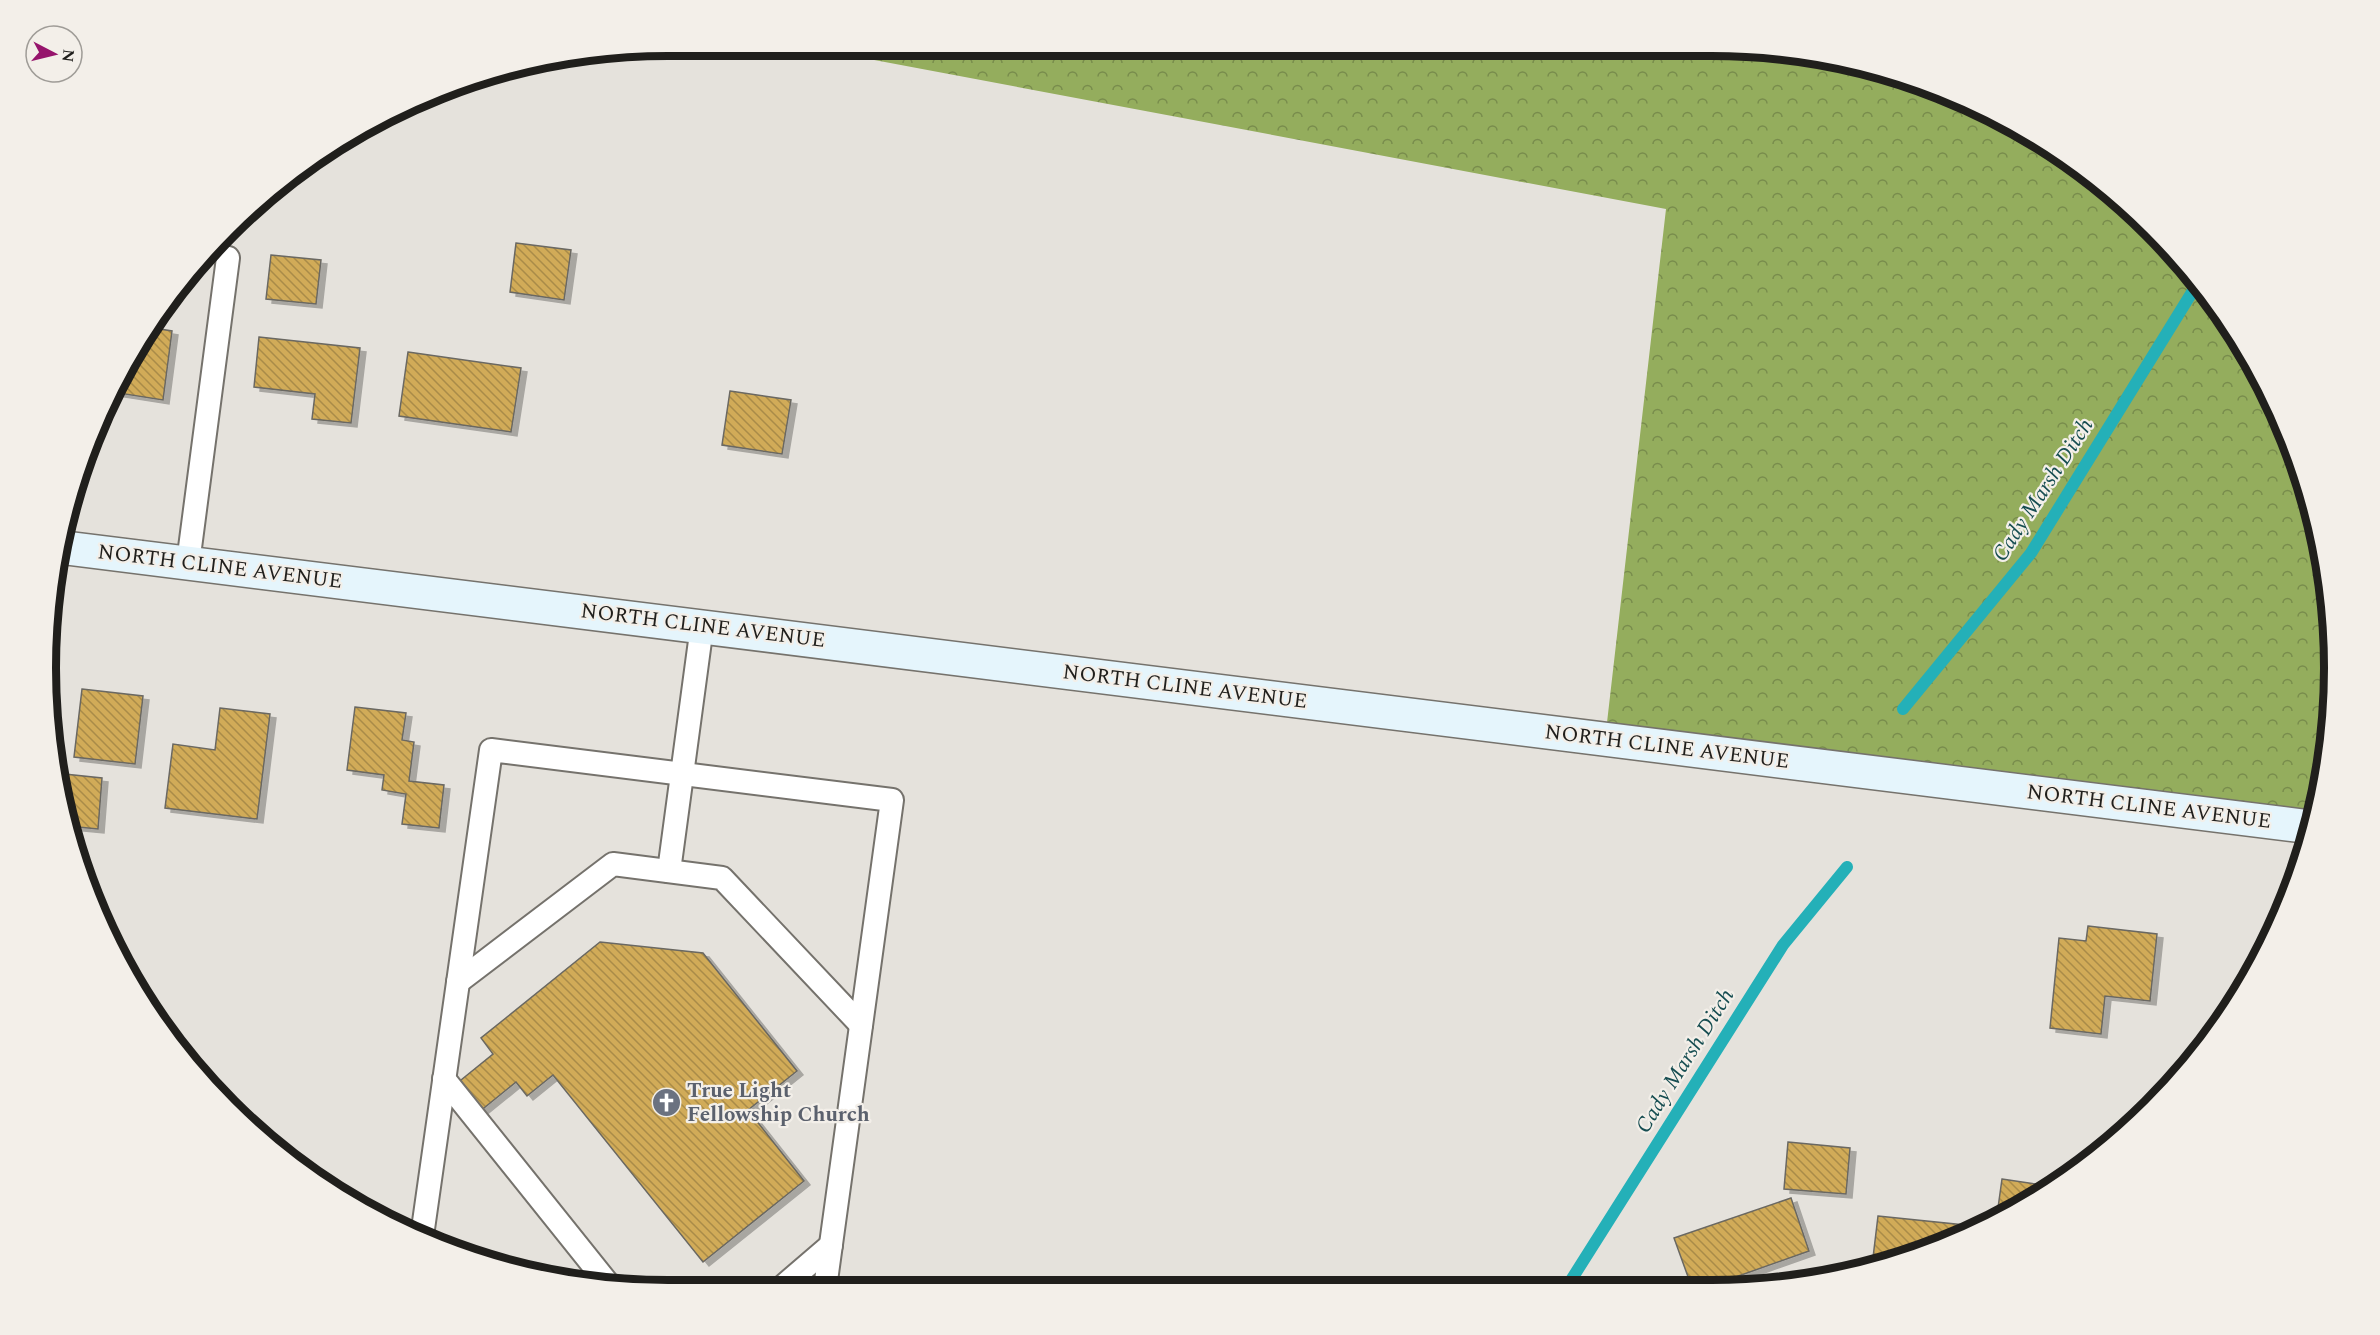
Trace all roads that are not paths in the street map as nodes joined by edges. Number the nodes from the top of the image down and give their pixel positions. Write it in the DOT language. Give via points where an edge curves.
graph roads {
  1 [pos="228,258"];
  2 [pos="67,548"];
  3 [pos="188,563"];
  4 [pos="702,626"];
  5 [pos="682,774"];
  6 [pos="2304,826"];
  7 [pos="669,871"];
  8 [pos="458,982"];
  9 [pos="861,1025"];
  10 [pos="444,1079"];
  11 [pos="423,1228"];
  12 [pos="831,1245"];
  13 [pos="601,1275"];
  14 [pos="790,1280"];
  15 [pos="826,1280"];
  1 -- 3 [label="lane"];
  2 -- 3 [label="street, NORTH CLINE AVENUE"];
  3 -- 4 [label="street, NORTH CLINE AVENUE"];
  4 -- 5 [label="lane"];
  4 -- 6 [label="street, NORTH CLINE AVENUE"];
  5 -- 7 [label="lane"];
  5 -- 8 [label="lane" via="491,750"];
  5 -- 9 [label="lane" via="892,800"];
  7 -- 8 [label="lane" via="613,864"];
  7 -- 9 [label="lane" via="722,878"];
  8 -- 10 [label="lane"];
  9 -- 12 [label="lane"];
  10 -- 11 [label="lane"];
  10 -- 13 [label="lane"];
  12 -- 14 [label="lane"];
  12 -- 15 [label="lane"];
}
